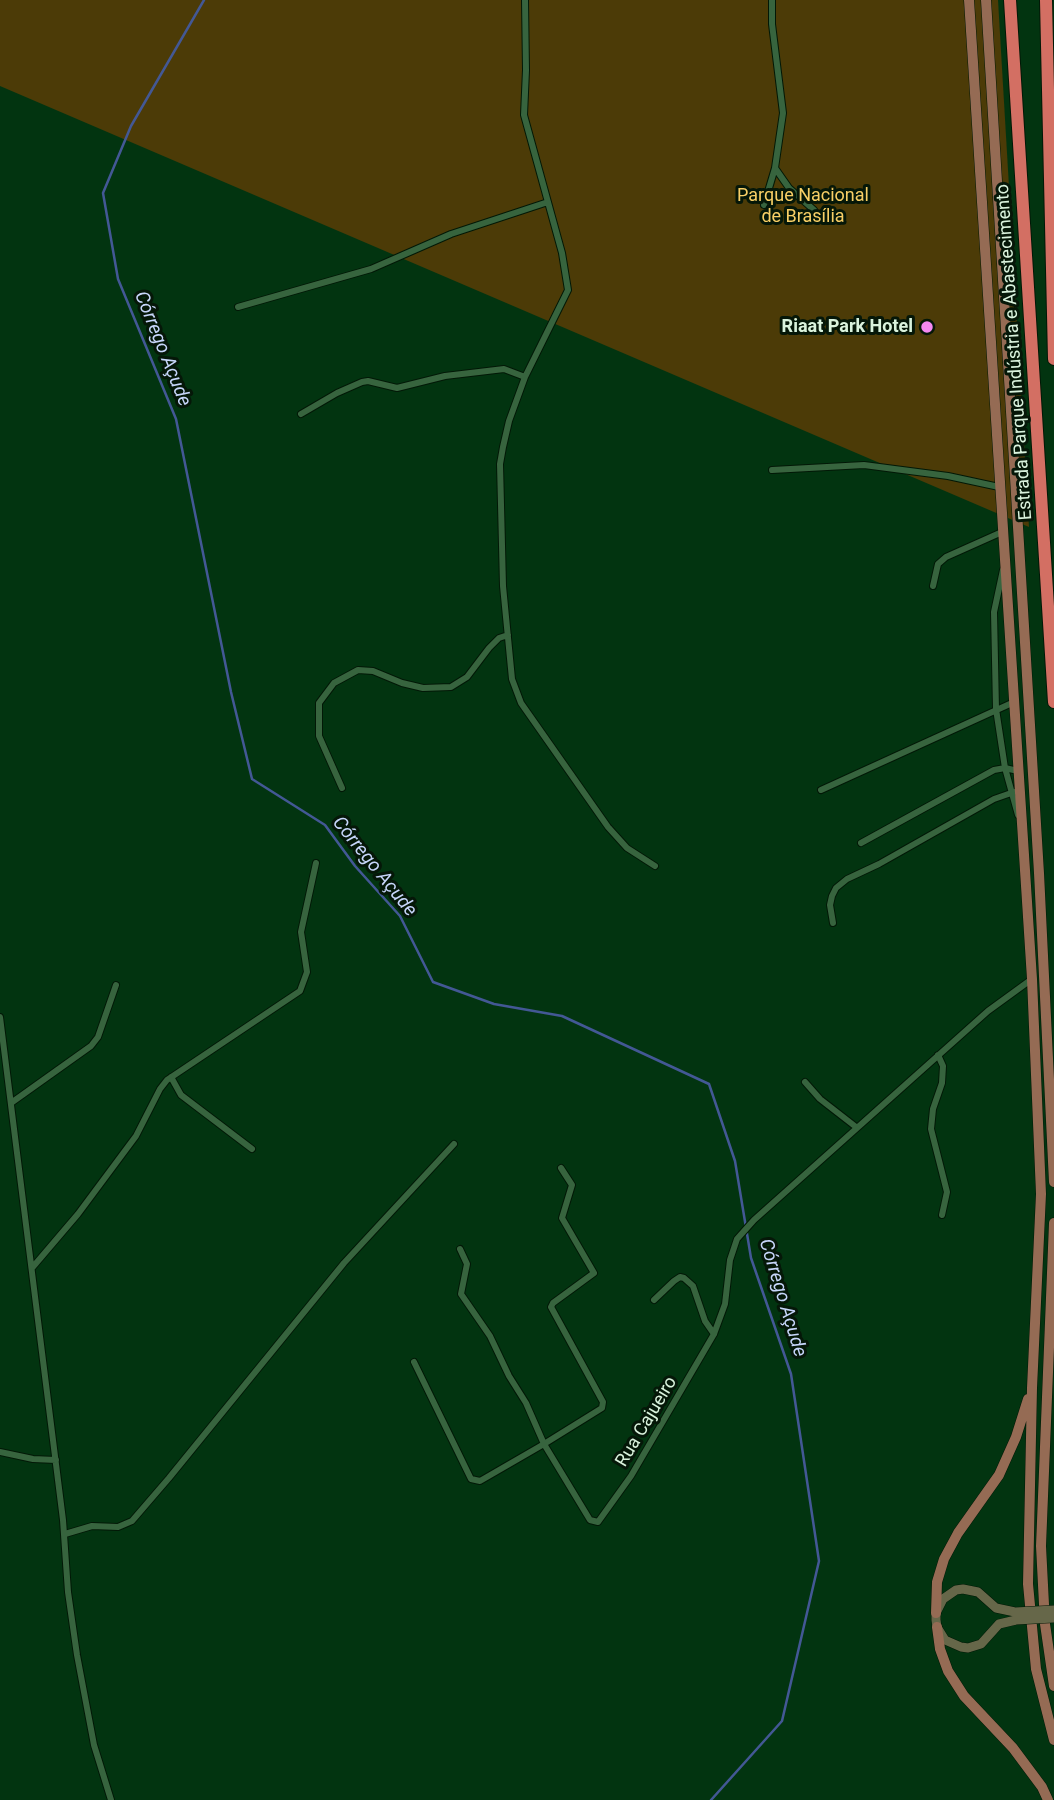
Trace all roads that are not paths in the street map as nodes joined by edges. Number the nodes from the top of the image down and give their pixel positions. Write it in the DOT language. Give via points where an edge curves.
graph roads {
  1 [pos="525,0"];
  2 [pos="772,0"];
  3 [pos="970,0"];
  4 [pos="986,0"];
  5 [pos="1010,0"];
  6 [pos="1046,0"];
  7 [pos="1049,105"];
  8 [pos="1054,120"];
  9 [pos="775,168"];
  10 [pos="548,202"];
  11 [pos="764,205"];
  12 [pos="814,210"];
  13 [pos="1027,274"];
  14 [pos="1052,275"];
  15 [pos="238,307"];
  16 [pos="1054,359"];
  17 [pos="525,377"];
  18 [pos="301,414"];
  19 [pos="772,470"];
  20 [pos="999,487"];
  21 [pos="1002,532"];
  22 [pos="1004,565"];
  23 [pos="933,586"];
  24 [pos="508,635"];
  25 [pos="1054,702"];
  26 [pos="1012,703"];
  27 [pos="996,709"];
  28 [pos="1005,768"];
  29 [pos="1018,771"];
  30 [pos="342,788"];
  31 [pos="821,790"];
  32 [pos="1015,792"];
  33 [pos="861,843"];
  34 [pos="316,863"];
  35 [pos="655,866"];
  36 [pos="833,923"];
  37 [pos="1032,979"];
  38 [pos="116,985"];
  39 [pos="0,1017"];
  40 [pos="938,1055"];
  41 [pos="172,1077"];
  42 [pos="805,1082"];
  43 [pos="11,1103"];
  44 [pos="856,1127"];
  45 [pos="454,1144"];
  46 [pos="251,1149"];
  47 [pos="561,1168"];
  48 [pos="1054,1181"];
  49 [pos="942,1215"];
  50 [pos="1054,1223"];
  51 [pos="460,1248"];
  52 [pos="32,1268"];
  53 [pos="654,1300"];
  54 [pos="1051,1321"];
  55 [pos="714,1334"];
  56 [pos="1054,1343"];
  57 [pos="414,1362"];
  58 [pos="1032,1388"];
  59 [pos="544,1444"];
  60 [pos="0,1452"];
  61 [pos="56,1461"];
  62 [pos="65,1534"];
  63 [pos="1054,1610"];
  64 [pos="936,1613"];
  65 [pos="1015,1616"];
  66 [pos="1054,1618"];
  67 [pos="937,1627"];
  68 [pos="1054,1686"];
  69 [pos="1054,1740"];
  70 [pos="111,1800"];
  71 [pos="1048,1800"];
  1 -- 10 [label="street" via="524,115"];
  2 -- 9 [label="street" via="783,113"];
  3 -- 20 [label="main road"];
  4 -- 48 [label="main road"];
  5 -- 13 [label="highway, Estrada Parque Indústria e Abastecimento"];
  6 -- 7 [label="highway"];
  7 -- 8 [label="highway"];
  7 -- 14 [label="highway"];
  9 -- 11 [label="street"];
  9 -- 12 [label="street"];
  10 -- 15 [label="street" via="451,234 371,269"];
  10 -- 17 [label="street" via="568,290"];
  13 -- 14 [label="highway" via="1039,283"];
  13 -- 25 [label="highway, Estrada Parque Indústria e Abastecimento"];
  14 -- 16 [label="highway"];
  17 -- 18 [label="street" via="504,369 455,374 397,388 368,381"];
  17 -- 24 [label="street" via="500,464"];
  19 -- 20 [label="street" via="864,465"];
  20 -- 21 [label="main road"];
  21 -- 22 [label="main road"];
  21 -- 23 [label="street" via="946,557 938,564"];
  22 -- 26 [label="main road"];
  22 -- 27 [label="street" via="994,612"];
  24 -- 30 [label="street" via="499,638 467,677 451,687 423,688 358,670 334,683 319,704 319,736"];
  24 -- 35 [label="street" via="512,679 521,703 608,827 627,848"];
  26 -- 27 [label="street"];
  26 -- 29 [label="main road"];
  27 -- 28 [label="street"];
  27 -- 31 [label="street"];
  28 -- 29 [label="street"];
  28 -- 32 [label="street"];
  28 -- 33 [label="street"];
  29 -- 32 [label="main road"];
  32 -- 36 [label="street" via="846,879 832,896"];
  32 -- 37 [label="main road"];
  34 -- 41 [label="street" via="301,932 307,972 300,991"];
  37 -- 40 [label="street"];
  37 -- 58 [label="main road" via="1041,1194"];
  38 -- 43 [label="street" via="91,1046"];
  39 -- 43 [label="street"];
  40 -- 44 [label="street"];
  40 -- 49 [label="street" via="942,1083 931,1129 947,1192"];
  41 -- 46 [label="street" via="181,1096"];
  41 -- 52 [label="street" via="160,1089 136,1136"];
  42 -- 44 [label="street"];
  43 -- 52 [label="street"];
  44 -- 55 [label="street, Rua Cajueiro" via="737,1239 725,1304"];
  45 -- 62 [label="street" via="344,1262 132,1521"];
  47 -- 59 [label="street" via="572,1185 562,1218 594,1273 551,1307 604,1405"];
  50 -- 54 [label="main road"];
  51 -- 59 [label="street" via="467,1264 461,1294 490,1336"];
  52 -- 61 [label="street"];
  53 -- 55 [label="street" via="684,1278 693,1286"];
  54 -- 56 [label="main road"];
  54 -- 68 [label="main road" via="1041,1546"];
  55 -- 59 [label="street, Rua Cajueiro" via="631,1476 598,1522 590,1520"];
  57 -- 59 [label="street" via="475,1482"];
  58 -- 64 [label="main road" via="999,1475 944,1559 937,1582"];
  58 -- 69 [label="main road" via="1028,1584 1036,1669"];
  60 -- 61 [label="street"];
  61 -- 62 [label="street"];
  62 -- 70 [label="street" via="76,1655 94,1745"];
  63 -- 65 [label="street, bridge"];
  64 -- 65 [label="street" via="943,1599 963,1589 978,1592 996,1608"];
  64 -- 67 [label="street"];
  65 -- 66 [label="street, bridge"];
  65 -- 67 [label="street" via="999,1624 981,1644 968,1648 946,1640"];
  67 -- 71 [label="main road" via="948,1671 964,1696 1013,1748"];
}
